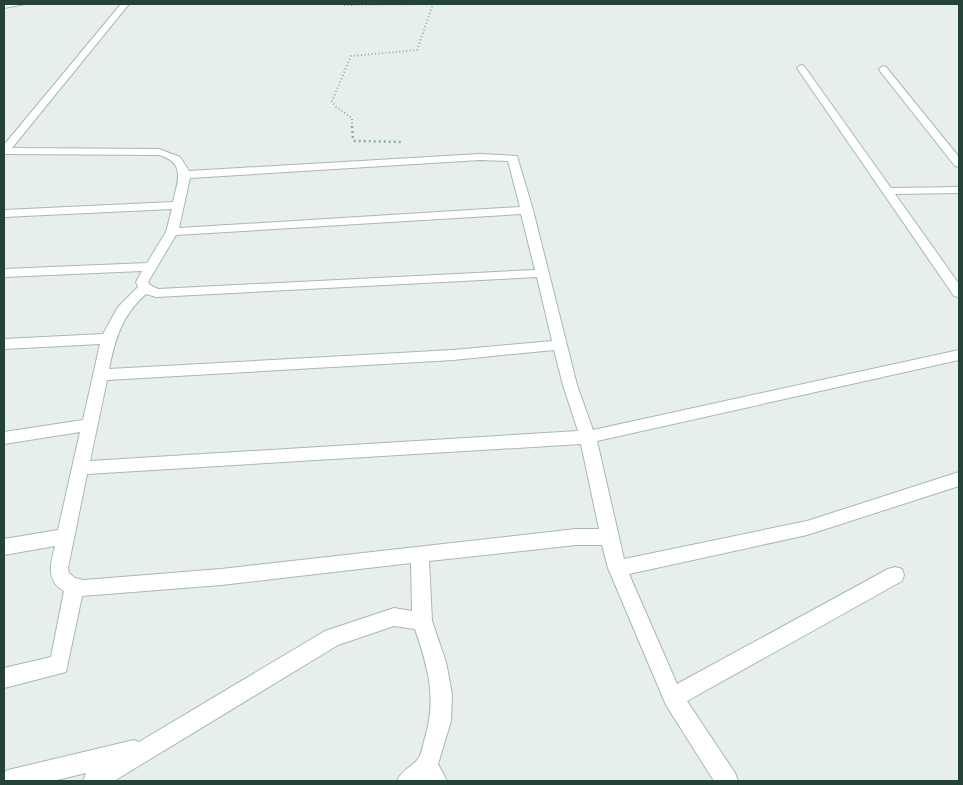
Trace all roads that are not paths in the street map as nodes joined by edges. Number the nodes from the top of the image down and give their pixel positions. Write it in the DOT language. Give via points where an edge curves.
graph roads {
  1 [pos="21,4"];
  2 [pos="125,4"];
  3 [pos="4,6"];
  4 [pos="801,68"];
  5 [pos="884,69"];
  6 [pos="4,132"];
  7 [pos="18,132"];
  8 [pos="4,151"];
  9 [pos="959,164"];
  10 [pos="185,175"];
  11 [pos="959,190"];
  12 [pos="888,191"];
  13 [pos="178,205"];
  14 [pos="527,210"];
  15 [pos="4,213"];
  16 [pos="172,232"];
  17 [pos="150,267"];
  18 [pos="4,273"];
  19 [pos="543,273"];
  20 [pos="145,288"];
  21 [pos="959,293"];
  22 [pos="108,339"];
  23 [pos="4,344"];
  24 [pos="561,345"];
  25 [pos="959,355"];
  26 [pos="100,375"];
  27 [pos="89,425"];
  28 [pos="588,437"];
  29 [pos="4,438"];
  30 [pos="80,468"];
  31 [pos="959,479"];
  32 [pos="66,536"];
  33 [pos="609,537"];
  34 [pos="4,547"];
  35 [pos="420,555"];
  36 [pos="617,568"];
  37 [pos="895,575"];
  38 [pos="74,587"];
  39 [pos="422,621"];
  40 [pos="4,678"];
  41 [pos="673,698"];
  42 [pos="148,747"];
  43 [pos="432,774"];
  44 [pos="8,781"];
  45 [pos="94,781"];
  46 [pos="408,781"];
  47 [pos="726,781"];
  1 -- 3 [label="street"];
  2 -- 7 [label="street"];
  4 -- 12 [label="street"];
  5 -- 9 [label="street"];
  6 -- 7 [label="street"];
  7 -- 8 [label="street"];
  8 -- 10 [label="street" via="159,152 181,161"];
  10 -- 13 [label="street"];
  10 -- 14 [label="street" via="511,157 515,160"];
  11 -- 12 [label="street"];
  12 -- 21 [label="street"];
  13 -- 15 [label="street"];
  13 -- 16 [label="street"];
  14 -- 16 [label="street"];
  14 -- 19 [label="street"];
  16 -- 17 [label="street"];
  17 -- 18 [label="street"];
  17 -- 20 [label="street" via="142,282"];
  19 -- 20 [label="street" via="156,293"];
  19 -- 24 [label="street"];
  20 -- 22 [label="street" via="126,304"];
  22 -- 23 [label="street"];
  22 -- 26 [label="street"];
  24 -- 26 [label="street" via="453,355"];
  24 -- 28 [label="street"];
  25 -- 28 [label="street"];
  26 -- 27 [label="street"];
  27 -- 29 [label="street"];
  27 -- 30 [label="street"];
  28 -- 30 [label="street"];
  28 -- 33 [label="street"];
  30 -- 32 [label="street"];
  31 -- 36 [label="street" via="807,528"];
  32 -- 34 [label="street"];
  32 -- 38 [label="street" via="60,576"];
  33 -- 35 [label="street" via="576,537"];
  33 -- 36 [label="street"];
  35 -- 38 [label="street" via="221,578"];
  35 -- 39 [label="street"];
  36 -- 41 [label="street"];
  37 -- 41 [label="street"];
  38 -- 40 [label="street" via="59,666"];
  39 -- 42 [label="street" via="394,617 332,638"];
  39 -- 43 [label="street" via="440,683 442,703"];
  41 -- 47 [label="street"];
  42 -- 44 [label="street"];
  42 -- 45 [label="street"];
  43 -- 46 [label="street"];
}
